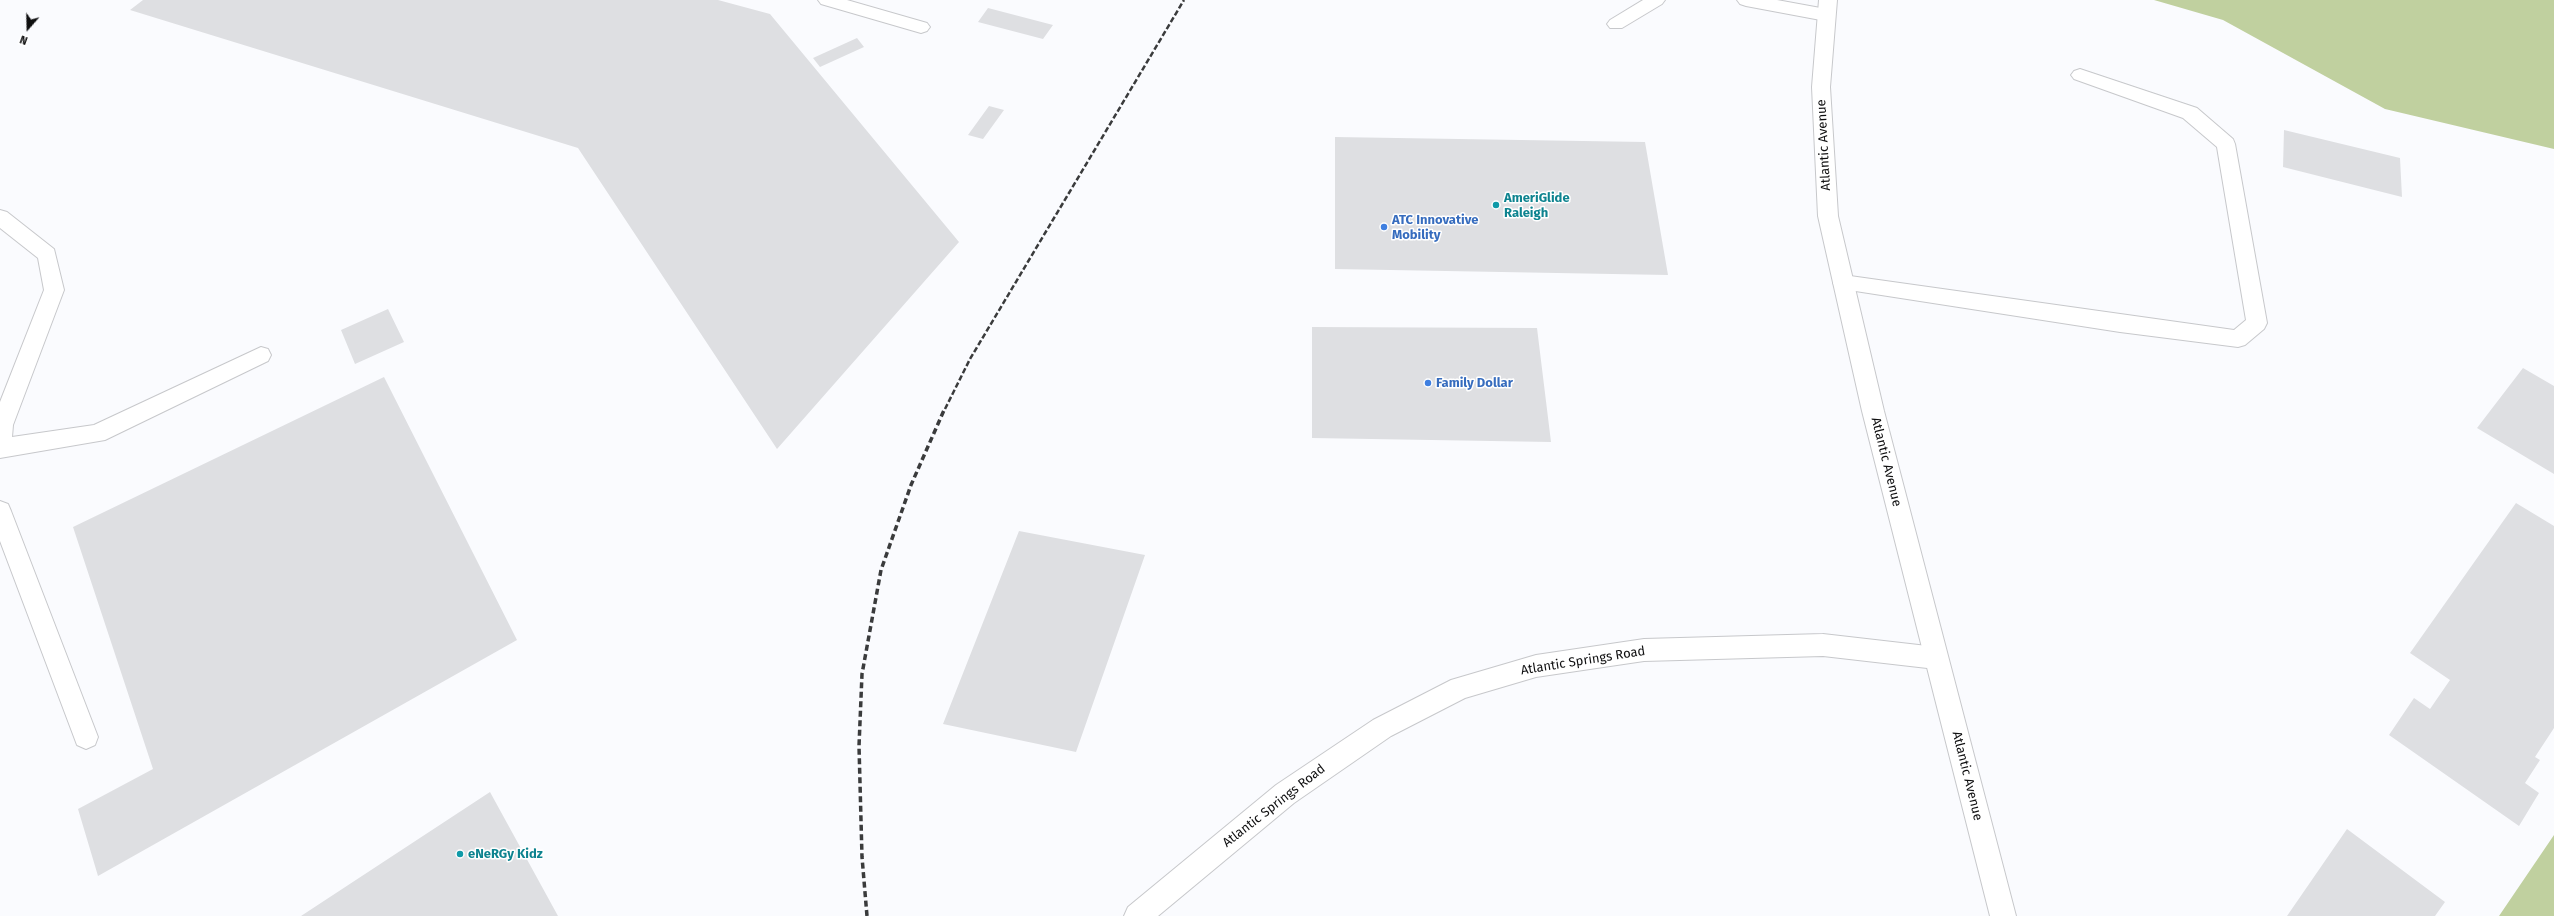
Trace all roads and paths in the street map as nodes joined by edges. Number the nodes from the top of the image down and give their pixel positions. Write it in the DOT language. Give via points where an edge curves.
graph roads {
  1 [pos="827,0"];
  2 [pos="1656,0"];
  3 [pos="1746,0"];
  4 [pos="1827,7"];
  5 [pos="1616,24"];
  6 [pos="921,27"];
  7 [pos="2080,74"];
  8 [pos="0,217"];
  9 [pos="1843,283"];
  10 [pos="261,355"];
  11 [pos="0,448"];
  12 [pos="0,511"];
  13 [pos="1936,658"];
  14 [pos="86,737"];
  15 [pos="1137,916"];
  16 [pos="2003,916"];
  1 -- 6 [label="main road"];
  2 -- 5 [label="main road"];
  3 -- 4 [label="main road"];
  4 -- 9 [label="main road, Atlantic Avenue" via="1820,87 1828,216"];
  7 -- 9 [label="main road" via="2190,112 2226,144 2257,323 2238,339"];
  8 -- 11 [label="main road" via="47,254 54,290 2,425"];
  9 -- 13 [label="main road, Atlantic Avenue"];
  10 -- 11 [label="main road" via="97,434"];
  12 -- 14 [label="main road"];
  13 -- 15 [label="main road, Atlantic Springs Road" via="1824,645 1644,650 1536,666 1460,688 1382,728 1285,794"];
  13 -- 16 [label="main road, Atlantic Avenue"];
}
